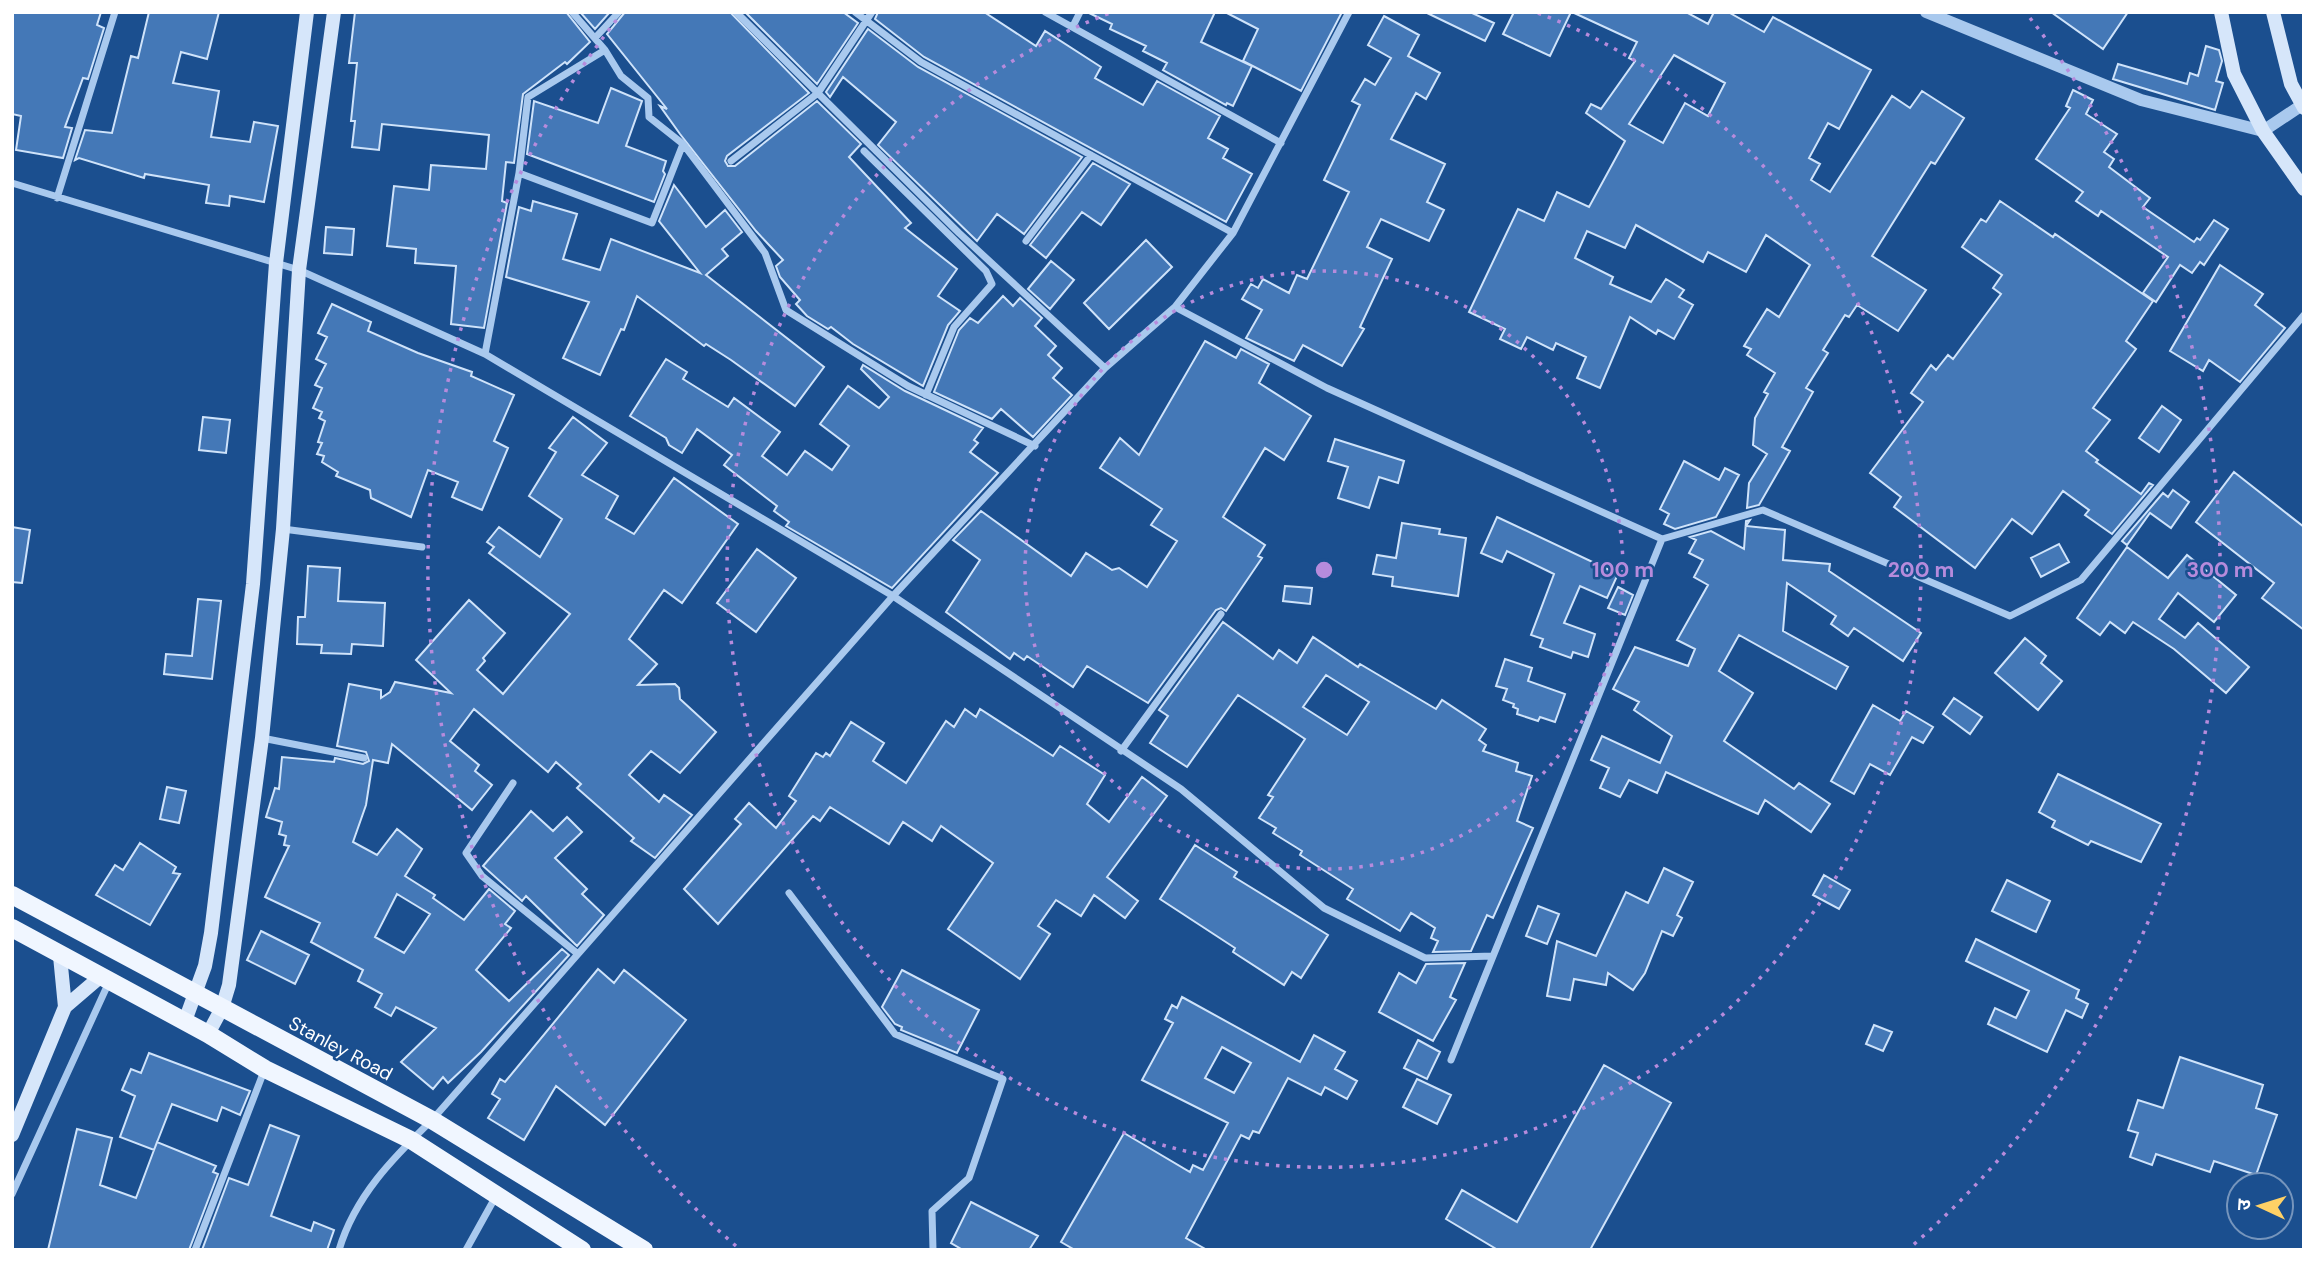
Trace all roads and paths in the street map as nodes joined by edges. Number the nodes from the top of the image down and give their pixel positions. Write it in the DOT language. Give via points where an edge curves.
graph roads {
  1 [pos="115,12"];
  2 [pos="307,12"];
  3 [pos="334,12"];
  4 [pos="572,12"];
  5 [pos="619,12"];
  6 [pos="736,12"];
  7 [pos="855,12"];
  8 [pos="872,12"];
  9 [pos="1045,12"];
  10 [pos="1080,12"];
  11 [pos="1349,12"];
  12 [pos="1926,12"];
  13 [pos="2221,12"];
  14 [pos="2273,12"];
  15 [pos="866,21"];
  16 [pos="1073,26"];
  17 [pos="595,38"];
  18 [pos="606,50"];
  19 [pos="818,93"];
  20 [pos="2303,106"];
  21 [pos="2263,131"];
  22 [pos="1282,143"];
  23 [pos="683,144"];
  24 [pos="864,151"];
  25 [pos="1091,155"];
  26 [pos="731,161"];
  27 [pos="519,173"];
  28 [pos="12,183"];
  29 [pos="2304,188"];
  30 [pos="57,198"];
  31 [pos="1233,233"];
  32 [pos="1026,241"];
  33 [pos="276,263"];
  34 [pos="299,270"];
  35 [pos="1175,307"];
  36 [pos="2304,315"];
  37 [pos="485,354"];
  38 [pos="1105,368"];
  39 [pos="926,395"];
  40 [pos="1035,446"];
  41 [pos="283,529"];
  42 [pos="1662,539"];
  43 [pos="422,547"];
  44 [pos="893,596"];
  45 [pos="1221,614"];
  46 [pos="262,738"];
  47 [pos="1121,751"];
  48 [pos="364,758"];
  49 [pos="513,783"];
  50 [pos="789,892"];
  51 [pos="12,895"];
  52 [pos="12,928"];
  53 [pos="578,954"];
  54 [pos="60,956"];
  55 [pos="1493,956"];
  56 [pos="105,979"];
  57 [pos="197,994"];
  58 [pos="65,1007"];
  59 [pos="222,1008"];
  60 [pos="185,1021"];
  61 [pos="208,1034"];
  62 [pos="1451,1060"];
  63 [pos="265,1069"];
  64 [pos="432,1120"];
  65 [pos="12,1135"];
  66 [pos="411,1140"];
  67 [pos="12,1194"];
  68 [pos="497,1195"];
  69 [pos="195,1250"];
  70 [pos="339,1250"];
  71 [pos="466,1250"];
  72 [pos="582,1250"];
  73 [pos="644,1250"];
  74 [pos="933,1250"];
  1 -- 30 [label="street"];
  2 -- 33 [label="main road"];
  3 -- 34 [label="main road"];
  4 -- 17 [label="street"];
  5 -- 17 [label="street"];
  6 -- 19 [label="street"];
  7 -- 15 [label="street"];
  8 -- 15 [label="street"];
  9 -- 16 [label="street"];
  10 -- 16 [label="street"];
  11 -- 22 [label="street"];
  12 -- 21 [label="street" via="2141,100"];
  13 -- 21 [label="main road" via="2234,74"];
  14 -- 20 [label="main road" via="2291,85"];
  15 -- 19 [label="street"];
  15 -- 25 [label="street" via="921,62"];
  16 -- 22 [label="street"];
  17 -- 18 [label="street"];
  18 -- 23 [label="street" via="621,76 648,97 649,117"];
  18 -- 27 [label="street" via="528,97"];
  19 -- 26 [label="street"];
  19 -- 38 [label="street" via="959,233"];
  20 -- 21 [label="street"];
  21 -- 29 [label="main road"];
  22 -- 31 [label="street"];
  23 -- 27 [label="street" via="652,223"];
  23 -- 39 [label="street" via="765,253 786,310"];
  24 -- 39 [label="street" via="986,271 992,284 954,327"];
  25 -- 31 [label="street"];
  25 -- 32 [label="street"];
  27 -- 37 [label="street"];
  28 -- 30 [label="street"];
  30 -- 33 [label="street"];
  31 -- 35 [label="street"];
  33 -- 34 [label="street"];
  33 -- 57 [label="main road" via="253,584 211,933"];
  34 -- 37 [label="street"];
  34 -- 41 [label="main road"];
  35 -- 38 [label="street"];
  35 -- 42 [label="street" via="1327,388"];
  36 -- 42 [label="street" via="2081,580 2010,616 1763,510"];
  37 -- 44 [label="street"];
  38 -- 40 [label="street"];
  39 -- 40 [label="street"];
  40 -- 44 [label="street"];
  41 -- 43 [label="street"];
  41 -- 46 [label="main road"];
  42 -- 55 [label="street"];
  44 -- 47 [label="street"];
  44 -- 53 [label="street"];
  45 -- 47 [label="street"];
  46 -- 48 [label="street"];
  46 -- 59 [label="main road" via="229,985"];
  47 -- 55 [label="street" via="1181,789 1324,908 1424,957"];
  49 -- 53 [label="street" via="466,853 482,876"];
  50 -- 74 [label="street" via="895,1034 1003,1079 969,1178 932,1211"];
  51 -- 57 [label="main road, Stanley Road"];
  52 -- 54 [label="main road"];
  53 -- 64 [label="street"];
  54 -- 56 [label="main road"];
  54 -- 58 [label="main road"];
  55 -- 62 [label="street"];
  56 -- 58 [label="main road"];
  56 -- 60 [label="main road"];
  56 -- 67 [label="street"];
  57 -- 59 [label="main road, Stanley Road"];
  57 -- 60 [label="main road"];
  58 -- 65 [label="main road"];
  59 -- 61 [label="main road"];
  59 -- 64 [label="main road, Stanley Road"];
  60 -- 61 [label="main road"];
  61 -- 63 [label="main road"];
  63 -- 66 [label="main road"];
  63 -- 69 [label="street"];
  64 -- 66 [label="street"];
  64 -- 73 [label="main road, Stanley Road"];
  66 -- 68 [label="main road"];
  66 -- 70 [label="street" via="382,1168"];
  68 -- 71 [label="street"];
  68 -- 72 [label="main road"];
}
